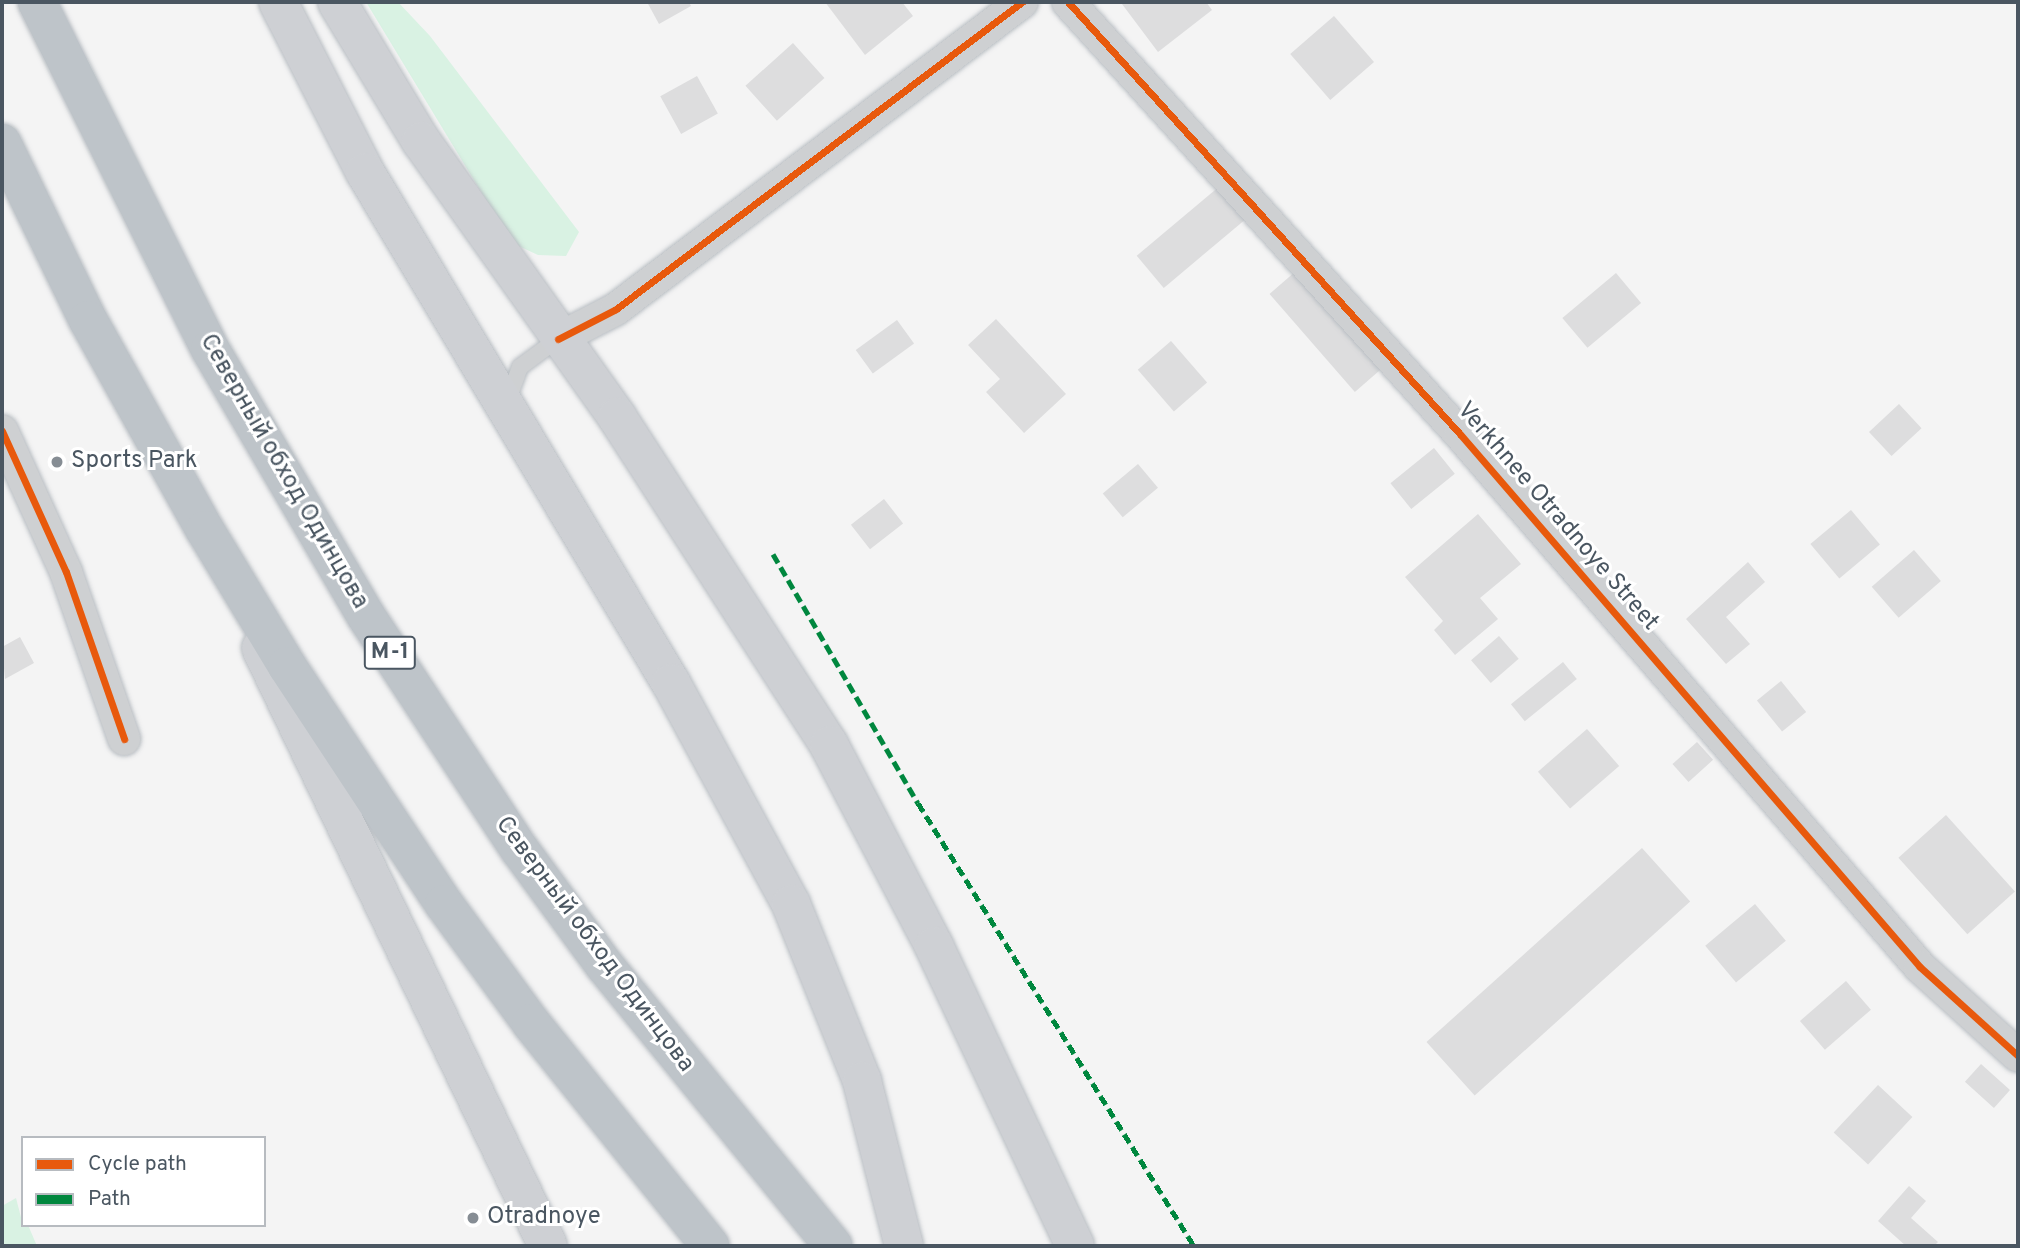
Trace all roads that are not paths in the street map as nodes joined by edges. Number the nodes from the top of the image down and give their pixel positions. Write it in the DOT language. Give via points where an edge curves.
graph roads {
  1 [pos="37,2"];
  2 [pos="278,2"];
  3 [pos="337,2"];
  4 [pos="1022,2"];
  5 [pos="1068,2"];
  6 [pos="2,143"];
  7 [pos="558,340"];
  8 [pos="506,413"];
  9 [pos="2,431"];
  10 [pos="205,530"];
  11 [pos="124,739"];
  12 [pos="2018,1056"];
  13 [pos="548,1246"];
  14 [pos="710,1246"];
  15 [pos="833,1246"];
  16 [pos="904,1246"];
  17 [pos="1075,1246"];
  1 -- 15 [label="highway, Северный обход Одинцова / М-1" via="210,349 374,628 520,850 605,966"];
  2 -- 8 [label="main road" via="365,172"];
  3 -- 7 [label="main road" via="421,141"];
  4 -- 7 [label="street" via="616,309"];
  5 -- 12 [label="street, Verkhnee Otradnoye Street" via="1460,433 1920,967"];
  6 -- 10 [label="highway" via="88,320"];
  7 -- 8 [label="lane" via="520,368"];
  7 -- 17 [label="main road" via="617,417 727,581 829,745 940,958"];
  8 -- 16 [label="main road" via="734,792 829,992 868,1103"];
  9 -- 11 [label="street" via="66,572"];
  10 -- 13 [label="main road"];
  10 -- 14 [label="highway" via="287,666 444,904 531,1023"];
}
